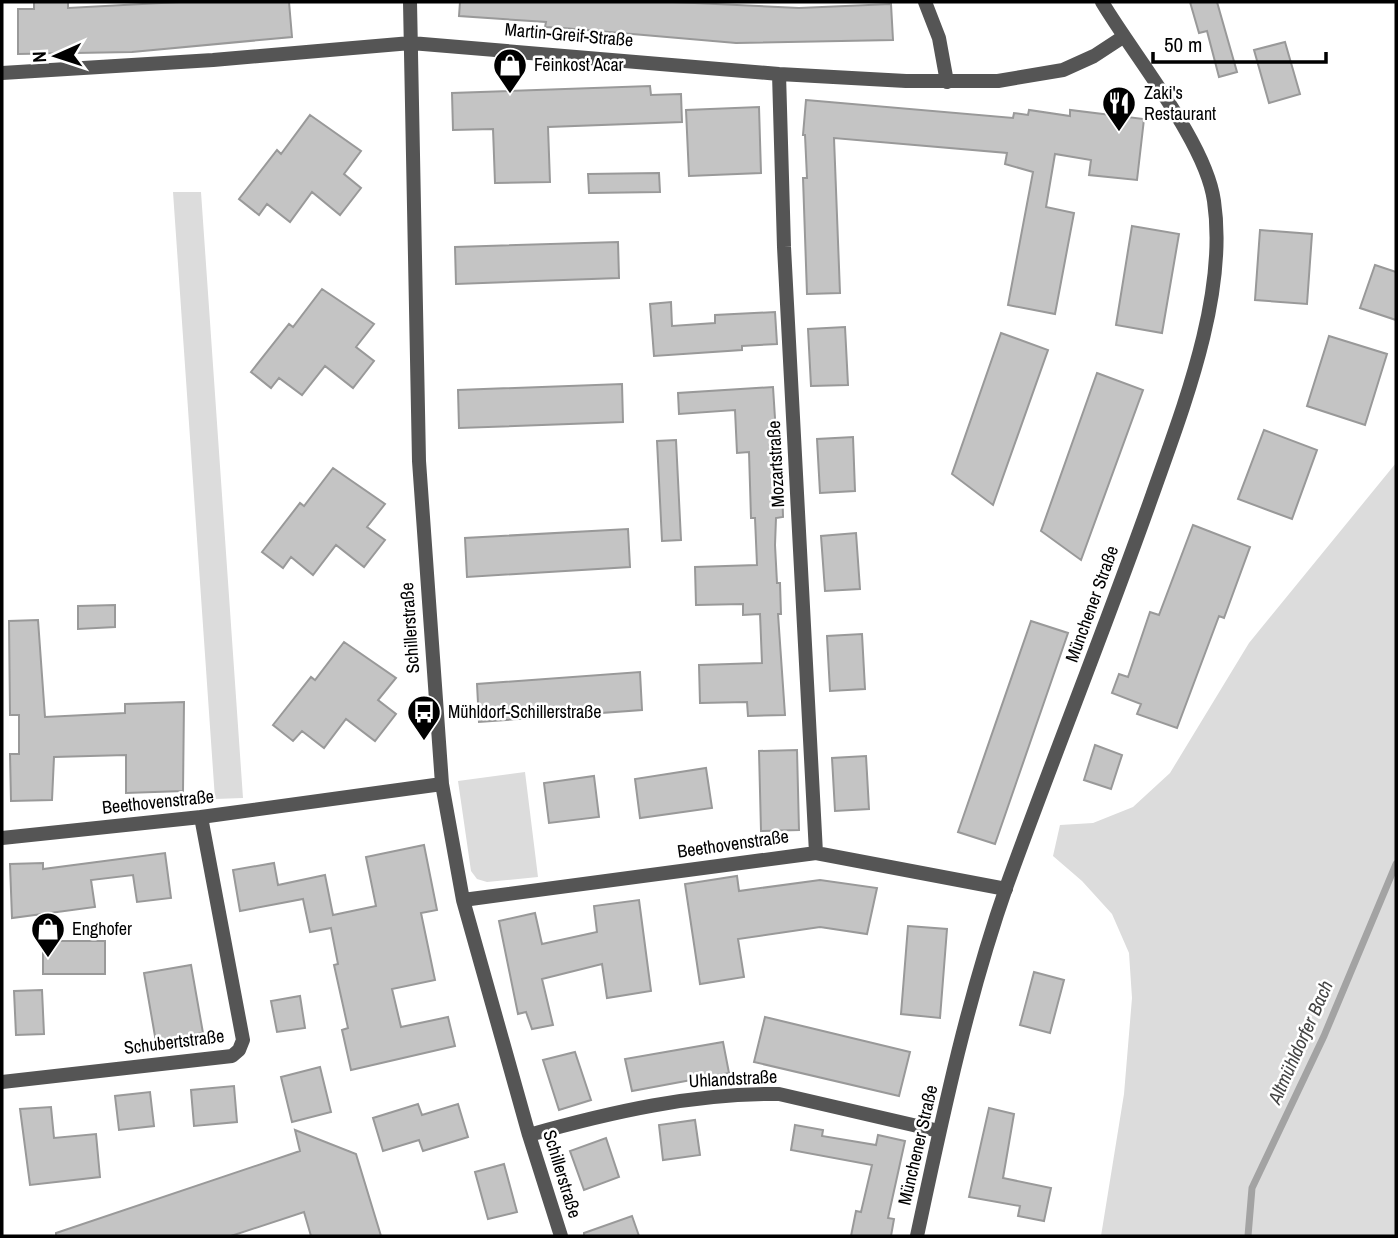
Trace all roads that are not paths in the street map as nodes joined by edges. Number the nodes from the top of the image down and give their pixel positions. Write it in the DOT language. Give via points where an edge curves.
graph roads {
  1 [pos="410,2"];
  2 [pos="925,2"];
  3 [pos="1102,2"];
  4 [pos="1123,37"];
  5 [pos="411,43"];
  6 [pos="2,73"];
  7 [pos="779,74"];
  8 [pos="947,82"];
  9 [pos="442,784"];
  10 [pos="201,817"];
  11 [pos="2,838"];
  12 [pos="817,853"];
  13 [pos="1006,889"];
  14 [pos="463,900"];
  15 [pos="2,1082"];
  16 [pos="939,1130"];
  17 [pos="529,1135"];
  18 [pos="561,1236"];
  19 [pos="917,1236"];
  1 -- 5 [label="street, Schillerstraße"];
  2 -- 8 [label="street" via="939,38"];
  3 -- 4 [label="street, Münchener Straße"];
  4 -- 8 [label="street, Martin-Greif-Straße" via="1080,63 1042,76"];
  4 -- 13 [label="street, Münchener Straße" via="1205,165 1214,201 1216,257 1206,323 1187,391 1116,598"];
  5 -- 6 [label="street, Martin-Greif-Straße"];
  5 -- 7 [label="street, Martin-Greif-Straße"];
  5 -- 9 [label="street, Schillerstraße" via="418,438"];
  7 -- 8 [label="street, Martin-Greif-Straße"];
  7 -- 12 [label="street, Mozartstraße"];
  9 -- 10 [label="street, Beethovenstraße"];
  9 -- 14 [label="street, Schillerstraße"];
  10 -- 11 [label="street, Beethovenstraße"];
  10 -- 15 [label="street, Schubertstraße" via="243,1040 239,1049 232,1056"];
  12 -- 13 [label="street, Beethovenstraße"];
  12 -- 14 [label="street, Beethovenstraße"];
  13 -- 16 [label="street, Münchener Straße"];
  14 -- 17 [label="street, Schillerstraße"];
  16 -- 17 [label="street, Uhlandstraße" via="779,1094 754,1094 630,1109"];
  16 -- 19 [label="street, Münchener Straße"];
  17 -- 18 [label="street, Schillerstraße"];
}
